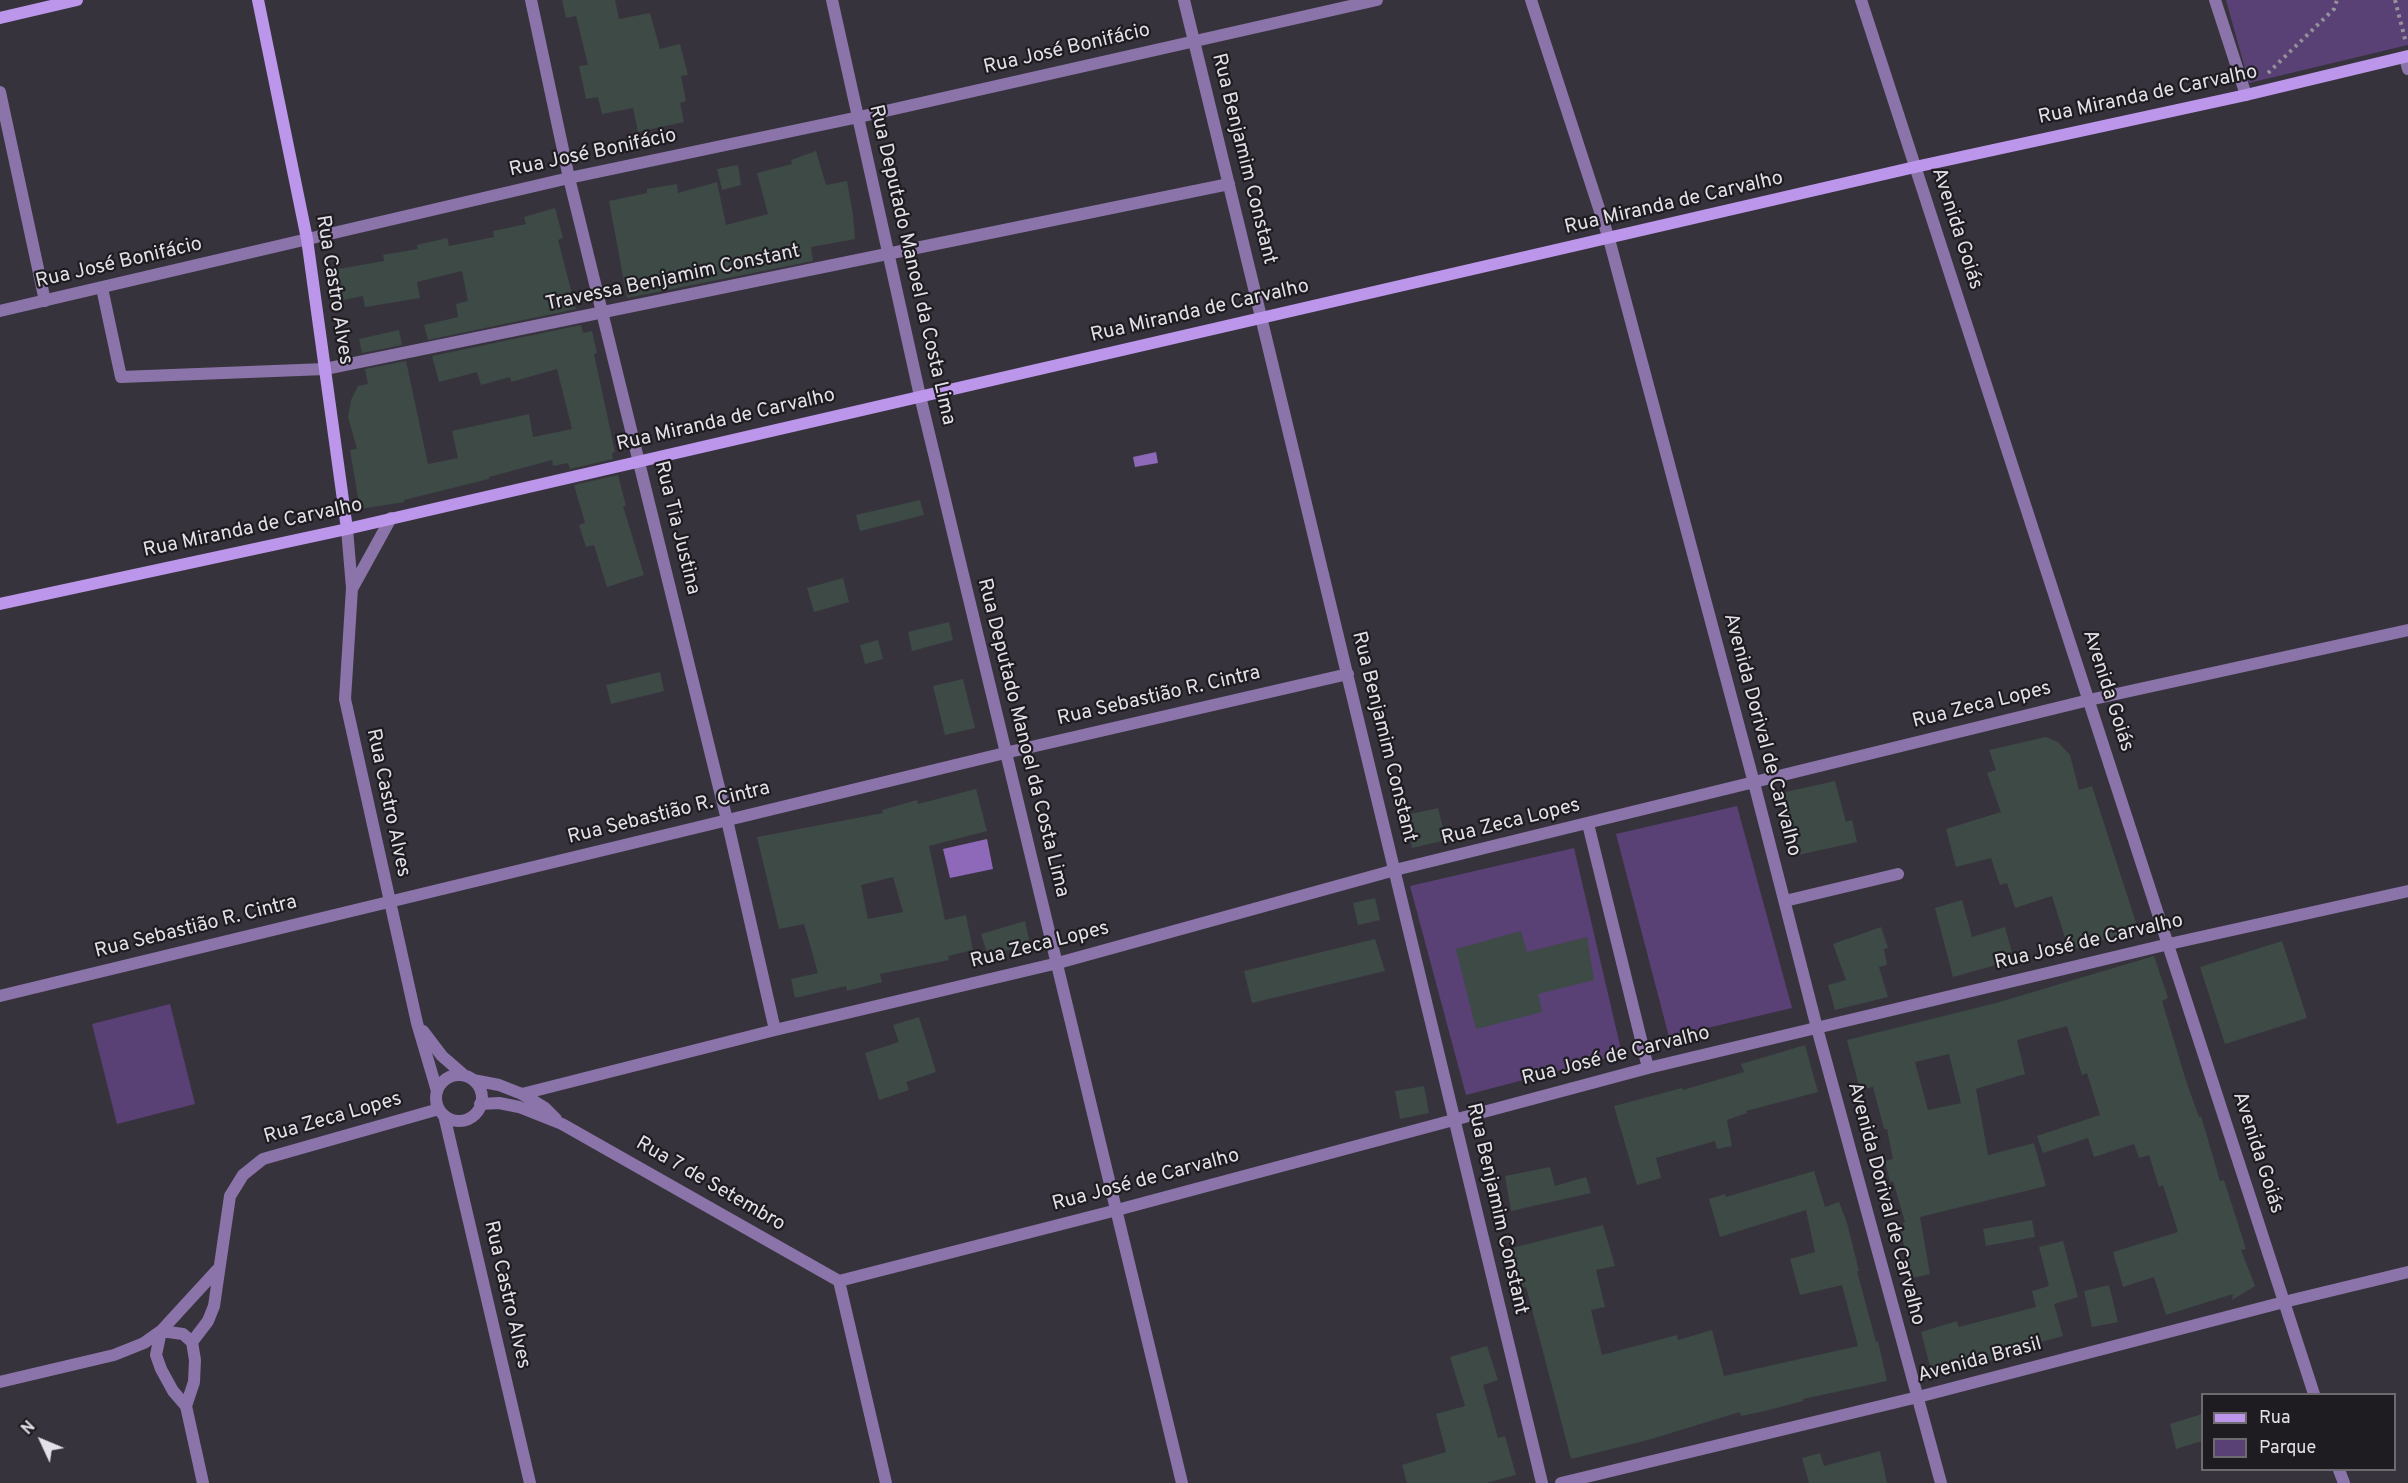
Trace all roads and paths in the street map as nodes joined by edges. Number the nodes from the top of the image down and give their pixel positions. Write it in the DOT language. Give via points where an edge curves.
graph roads {
  1 [pos="77,0"];
  2 [pos="258,0"];
  3 [pos="531,0"];
  4 [pos="832,0"];
  5 [pos="1184,0"];
  6 [pos="1377,0"];
  7 [pos="1531,0"];
  8 [pos="1861,0"];
  9 [pos="2215,0"];
  10 [pos="2337,0"];
  11 [pos="2395,0"];
  12 [pos="0,18"];
  13 [pos="1195,42"];
  14 [pos="2406,43"];
  15 [pos="2407,61"];
  16 [pos="2268,74"];
  17 [pos="0,92"];
  18 [pos="2246,95"];
  19 [pos="859,117"];
  20 [pos="1915,167"];
  21 [pos="569,178"];
  22 [pos="1229,184"];
  23 [pos="308,239"];
  24 [pos="1609,239"];
  25 [pos="889,254"];
  26 [pos="102,288"];
  27 [pos="45,301"];
  28 [pos="0,311"];
  29 [pos="603,314"];
  30 [pos="1261,317"];
  31 [pos="325,369"];
  32 [pos="920,396"];
  33 [pos="640,461"];
  34 [pos="391,518"];
  35 [pos="347,529"];
  36 [pos="352,588"];
  37 [pos="0,604"];
  38 [pos="2408,630"];
  39 [pos="1348,674"];
  40 [pos="2089,700"];
  41 [pos="1005,753"];
  42 [pos="1754,783"];
  43 [pos="727,820"];
  44 [pos="1588,824"];
  45 [pos="1395,870"];
  46 [pos="1898,874"];
  47 [pos="2408,891"];
  48 [pos="1785,901"];
  49 [pos="389,902"];
  50 [pos="2169,944"];
  51 [pos="1058,963"];
  52 [pos="0,996"];
  53 [pos="417,1023"];
  54 [pos="1817,1028"];
  55 [pos="775,1030"];
  56 [pos="1648,1068"];
  57 [pos="469,1078"];
  58 [pos="437,1091"];
  59 [pos="522,1094"];
  60 [pos="480,1104"];
  61 [pos="441,1112"];
  62 [pos="1455,1120"];
  63 [pos="562,1124"];
  64 [pos="1117,1210"];
  65 [pos="218,1270"];
  66 [pos="2408,1272"];
  67 [pos="839,1281"];
  68 [pos="2284,1302"];
  69 [pos="161,1331"];
  70 [pos="192,1342"];
  71 [pos="0,1382"];
  72 [pos="2313,1393"];
  73 [pos="1918,1397"];
  74 [pos="186,1406"];
  75 [pos="203,1483"];
  76 [pos="530,1483"];
  77 [pos="886,1483"];
  78 [pos="1182,1483"];
  79 [pos="1542,1483"];
  80 [pos="1561,1483"];
  81 [pos="1941,1483"];
  1 -- 12 [label="main road"];
  2 -- 23 [label="main road, Rua Castro Alves"];
  3 -- 21 [label="street, Rua Tia Justina"];
  4 -- 19 [label="street, Rua Deputado Manoel da Costa Lima"];
  5 -- 13 [label="street, Rua Benjamim Constant"];
  6 -- 13 [label="street, Rua José Bonifácio"];
  7 -- 24 [label="street, Avenida Dorival de Carvalho"];
  8 -- 20 [label="street, Avenida Goiás"];
  9 -- 18 [label="street"];
  10 -- 16 [label="path" via="2334,9"];
  11 -- 14 [label="path"];
  13 -- 19 [label="street, Rua José Bonifácio"];
  13 -- 22 [label="street, Rua Benjamim Constant"];
  15 -- 18 [label="main road, Rua Miranda de Carvalho"];
  17 -- 27 [label="street"];
  18 -- 20 [label="main road, Rua Miranda de Carvalho"];
  19 -- 21 [label="street, Rua José Bonifácio"];
  19 -- 25 [label="street, Rua Deputado Manoel da Costa Lima"];
  20 -- 24 [label="main road, Rua Miranda de Carvalho"];
  20 -- 40 [label="street, Avenida Goiás"];
  21 -- 23 [label="street, Rua José Bonifácio"];
  21 -- 29 [label="street, Rua Tia Justina"];
  22 -- 25 [label="street, Travessa Benjamim Constant"];
  22 -- 30 [label="street, Rua Benjamim Constant"];
  23 -- 26 [label="street, Rua José Bonifácio"];
  23 -- 31 [label="main road, Rua Castro Alves"];
  24 -- 30 [label="main road, Rua Miranda de Carvalho"];
  24 -- 42 [label="street, Avenida Dorival de Carvalho"];
  25 -- 29 [label="street, Travessa Benjamim Constant"];
  25 -- 32 [label="street, Rua Deputado Manoel da Costa Lima"];
  26 -- 27 [label="street, Rua José Bonifácio"];
  26 -- 31 [label="street, Travessa Benjamim Constant" via="121,376"];
  27 -- 28 [label="street, Rua José Bonifácio"];
  29 -- 31 [label="street, Travessa Benjamim Constant"];
  29 -- 33 [label="street, Rua Tia Justina"];
  30 -- 32 [label="main road, Rua Miranda de Carvalho"];
  30 -- 39 [label="street, Rua Benjamim Constant"];
  31 -- 35 [label="main road, Rua Castro Alves"];
  32 -- 33 [label="main road, Rua Miranda de Carvalho"];
  32 -- 41 [label="street, Rua Deputado Manoel da Costa Lima"];
  33 -- 34 [label="main road, Rua Miranda de Carvalho"];
  33 -- 43 [label="street, Rua Tia Justina"];
  34 -- 35 [label="main road, Rua Miranda de Carvalho"];
  34 -- 36 [label="street, Rua Castro Alves"];
  35 -- 36 [label="street, Rua Castro Alves"];
  35 -- 37 [label="main road, Rua Miranda de Carvalho"];
  36 -- 49 [label="street, Rua Castro Alves" via="345,699"];
  38 -- 40 [label="street, Rua Zeca Lopes"];
  39 -- 41 [label="street, Rua Sebastião R. Cintra"];
  39 -- 45 [label="street, Rua Benjamim Constant"];
  40 -- 42 [label="street, Rua Zeca Lopes"];
  40 -- 50 [label="street, Avenida Goiás"];
  41 -- 43 [label="street, Rua Sebastião R. Cintra"];
  41 -- 51 [label="street, Rua Deputado Manoel da Costa Lima"];
  42 -- 44 [label="street, Rua Zeca Lopes"];
  42 -- 48 [label="street, Avenida Dorival de Carvalho"];
  43 -- 49 [label="street, Rua Sebastião R. Cintra"];
  43 -- 55 [label="street, Rua Tia Justina"];
  44 -- 45 [label="street, Rua Zeca Lopes"];
  44 -- 56 [label="street"];
  45 -- 51 [label="street, Rua Zeca Lopes"];
  45 -- 62 [label="street, Rua Benjamim Constant"];
  46 -- 48 [label="street"];
  47 -- 50 [label="street, Rua José de Carvalho"];
  48 -- 54 [label="street, Avenida Dorival de Carvalho"];
  49 -- 52 [label="street, Rua Sebastião R. Cintra"];
  49 -- 53 [label="street, Rua Castro Alves"];
  50 -- 54 [label="street, Rua José de Carvalho"];
  50 -- 68 [label="street, Avenida Goiás"];
  51 -- 55 [label="street, Rua Zeca Lopes"];
  51 -- 64 [label="street, Rua Deputado Manoel da Costa Lima"];
  53 -- 57 [label="street, Rua Castro Alves" via="442,1056"];
  53 -- 58 [label="street, Rua Castro Alves"];
  54 -- 56 [label="street, Rua José de Carvalho"];
  54 -- 73 [label="street, Avenida Dorival de Carvalho"];
  55 -- 59 [label="street, Rua Zeca Lopes"];
  56 -- 62 [label="street, Rua José de Carvalho"];
  57 -- 58 [label="street" via="448,1078"];
  57 -- 59 [label="street, Rua 7 de Setembro"];
  57 -- 60 [label="street" via="479,1087"];
  58 -- 61 [label="street"];
  59 -- 63 [label="street, Rua 7 de Setembro"];
  60 -- 61 [label="street" via="470,1118 461,1120 452,1120"];
  60 -- 63 [label="street, Rua 7 de Setembro" via="519,1107"];
  61 -- 65 [label="street, Rua Zeca Lopes" via="262,1159 243,1175 230,1196"];
  61 -- 76 [label="street, Rua Castro Alves"];
  62 -- 64 [label="street, Rua José de Carvalho"];
  62 -- 79 [label="street, Rua Benjamim Constant"];
  63 -- 67 [label="street, Rua 7 de Setembro"];
  64 -- 67 [label="street, Rua José de Carvalho"];
  64 -- 78 [label="street, Rua Deputado Manoel da Costa Lima"];
  65 -- 69 [label="street"];
  65 -- 70 [label="street" via="214,1306"];
  66 -- 68 [label="street, Avenida Brasil"];
  67 -- 77 [label="street"];
  68 -- 72 [label="street, Avenida Goiás"];
  68 -- 73 [label="street, Avenida Brasil"];
  69 -- 70 [label="street" via="183,1334"];
  69 -- 71 [label="street" via="144,1343 114,1354"];
  69 -- 74 [label="street" via="156,1355 173,1391"];
  70 -- 74 [label="street" via="194,1382"];
  73 -- 80 [label="street, Avenida Brasil"];
  73 -- 81 [label="street, Avenida Dorival de Carvalho"];
  74 -- 75 [label="street"];
}
